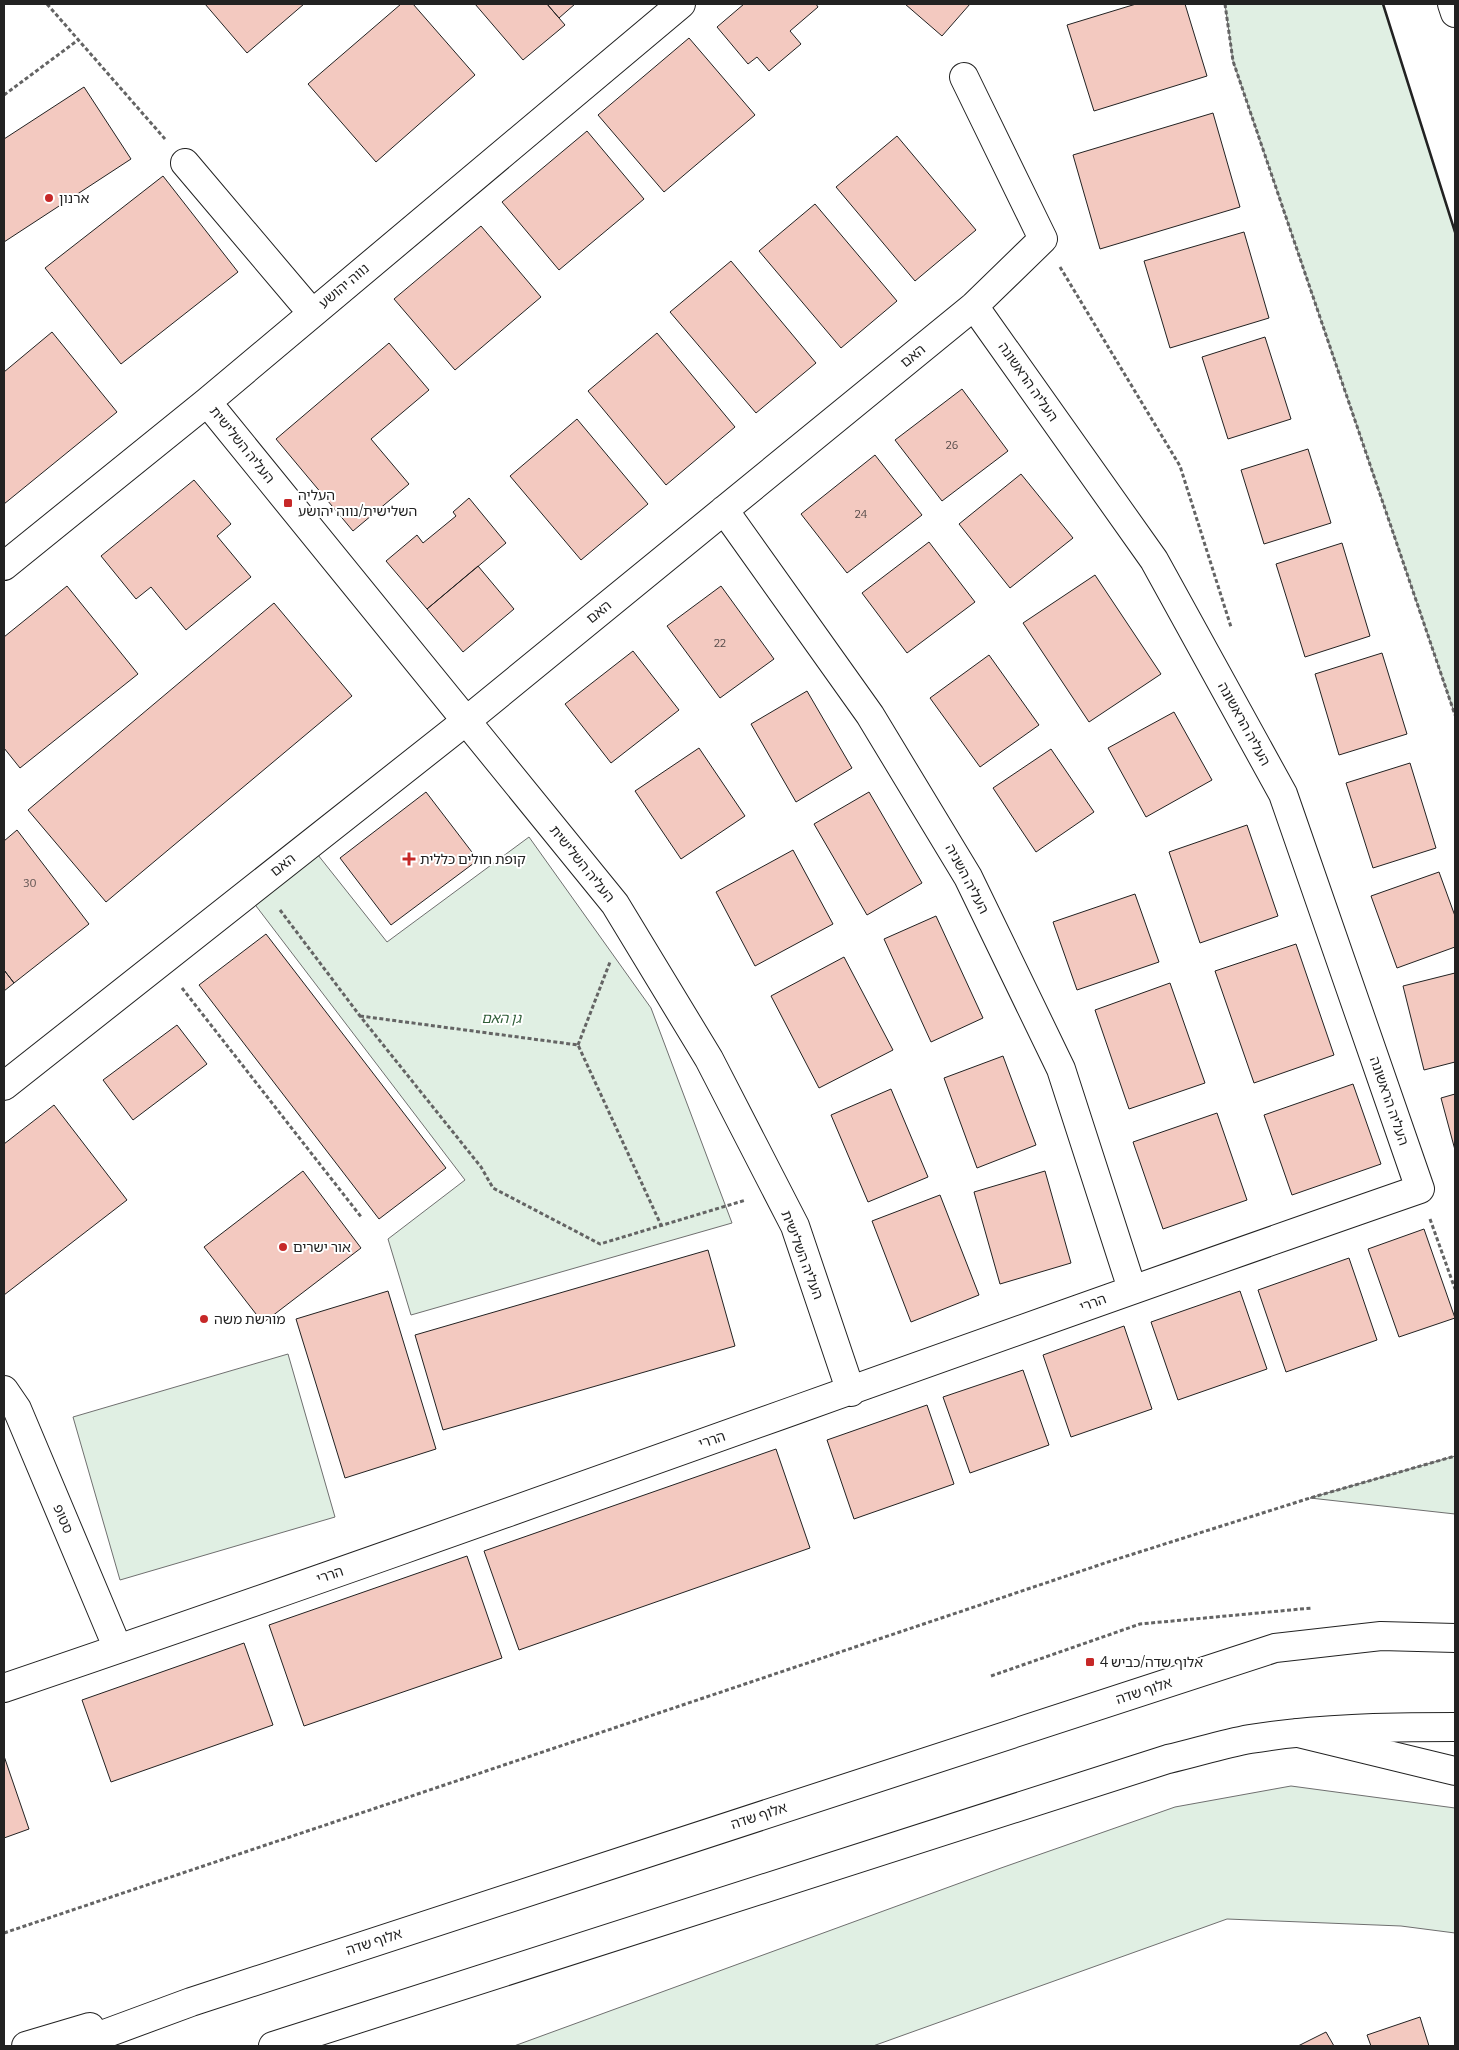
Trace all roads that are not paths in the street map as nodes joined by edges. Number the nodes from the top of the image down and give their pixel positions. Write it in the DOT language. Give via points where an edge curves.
graph roads {
  1 [pos="681,4"];
  2 [pos="1452,4"];
  3 [pos="1455,12"];
  4 [pos="964,77"];
  5 [pos="185,163"];
  6 [pos="974,306"];
  7 [pos="312,313"];
  8 [pos="207,402"];
  9 [pos="724,510"];
  10 [pos="4,566"];
  11 [pos="466,721"];
  12 [pos="4,1086"];
  13 [pos="1420,1189"];
  14 [pos="1132,1289"];
  15 [pos="4,1390"];
  16 [pos="851,1392"];
  17 [pos="1455,1638"];
  18 [pos="118,1650"];
  19 [pos="4,1688"];
  20 [pos="1455,1727"];
  21 [pos="1298,1733"];
  22 [pos="1455,1771"];
  23 [pos="346,1951"];
  24 [pos="26,2046"];
  25 [pos="72,2046"];
  26 [pos="273,2046"];
  1 -- 7 [label="main road, נווה יהושע"];
  2 -- 3 [label="main road"];
  4 -- 6 [label="main road, האם" via="1043,240"];
  5 -- 7 [label="main road"];
  6 -- 9 [label="main road, האם"];
  6 -- 13 [label="main road, העליה הראשונה" via="1154,560 1283,794"];
  7 -- 8 [label="main road, נווה יהושע"];
  8 -- 10 [label="main road, נווה יהושע"];
  8 -- 11 [label="main road, העליה השלישית"];
  9 -- 11 [label="main road, האם"];
  9 -- 14 [label="main road, העליה השניה" via="870,715 968,876 1061,1069"];
  11 -- 12 [label="main road, האם"];
  11 -- 16 [label="main road, העליה השלישית" via="615,904 709,1059 795,1226"];
  13 -- 14 [label="main road, הררי"];
  14 -- 16 [label="main road, הררי"];
  15 -- 18 [label="main road, סטופ" via="18,1410"];
  16 -- 18 [label="main road, הררי"];
  17 -- 23 [label="main road, אלוף שדה" via="1381,1636 1274,1648"];
  18 -- 19 [label="main road, הררי"];
  20 -- 21 [label="main road" via="1378,1727"];
  21 -- 22 [label="main road"];
  21 -- 26 [label="main road" via="1248,1740 1168,1759"];
  23 -- 24 [label="main road"];
  23 -- 25 [label="main road, אלוף שדה" via="191,2002"];
}
